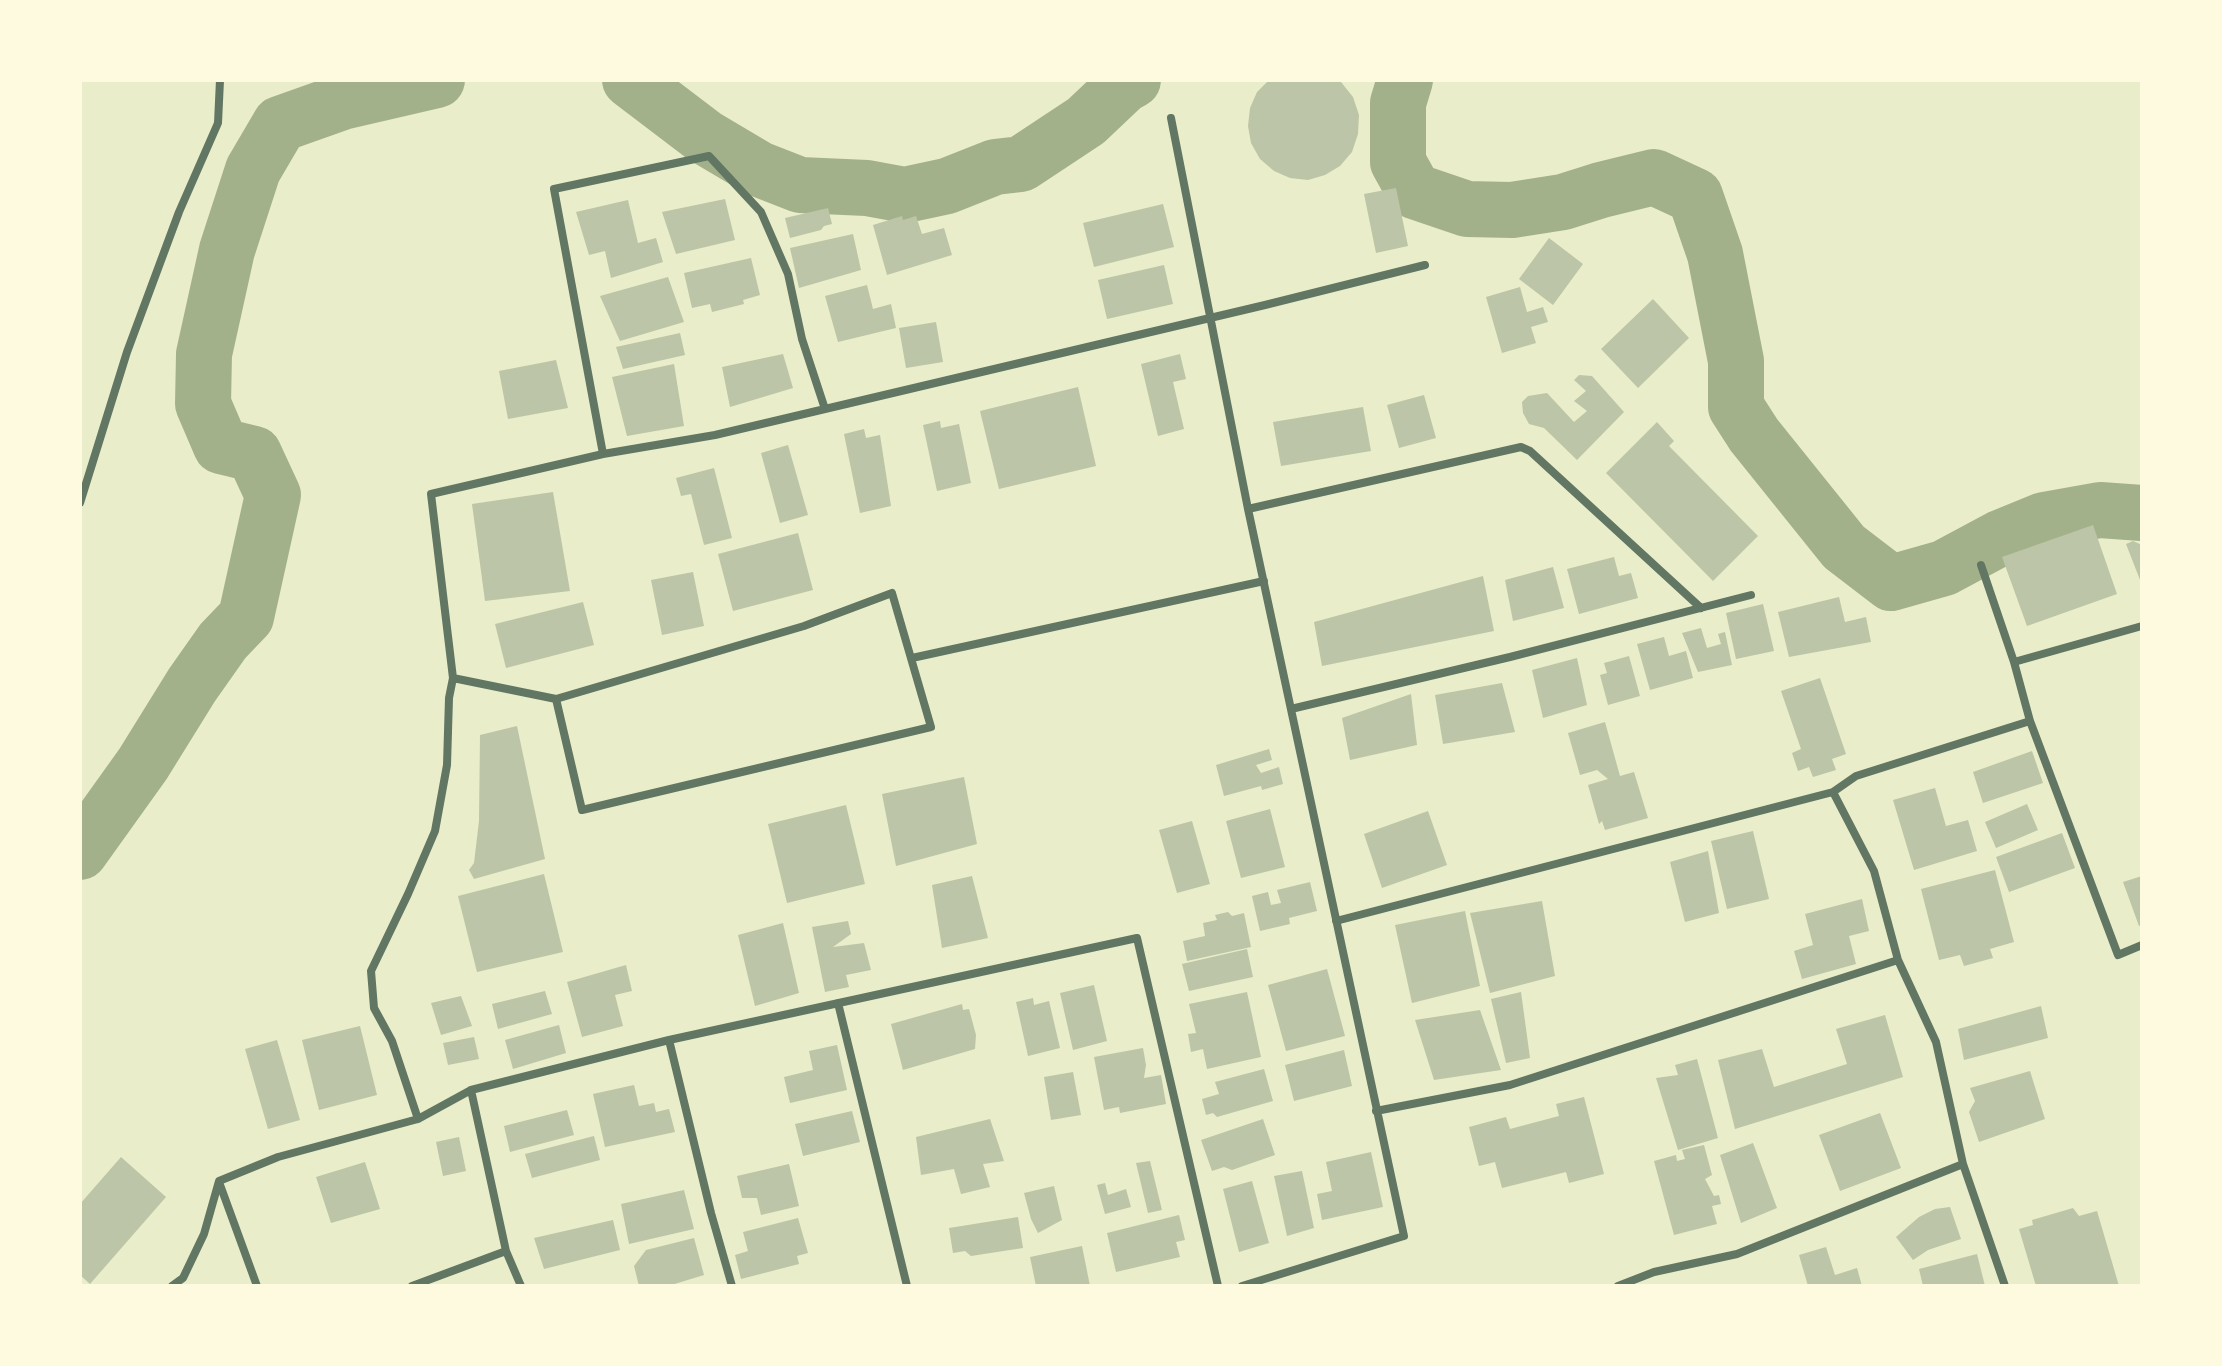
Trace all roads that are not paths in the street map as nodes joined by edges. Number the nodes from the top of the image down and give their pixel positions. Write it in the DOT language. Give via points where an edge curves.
graph roads {
  1 [pos="220,80"];
  2 [pos="1171,118"];
  3 [pos="1425,265"];
  4 [pos="1211,317"];
  5 [pos="825,409"];
  6 [pos="603,454"];
  7 [pos="80,503"];
  8 [pos="1248,509"];
  9 [pos="1981,565"];
  10 [pos="1264,581"];
  11 [pos="1751,595"];
  12 [pos="1701,608"];
  13 [pos="2142,626"];
  14 [pos="912,658"];
  15 [pos="2014,662"];
  16 [pos="453,678"];
  17 [pos="556,699"];
  18 [pos="1291,709"];
  19 [pos="2030,721"];
  20 [pos="1833,792"];
  21 [pos="1336,921"];
  22 [pos="2142,945"];
  23 [pos="1898,960"];
  24 [pos="838,1003"];
  25 [pos="669,1040"];
  26 [pos="471,1090"];
  27 [pos="1376,1111"];
  28 [pos="418,1119"];
  29 [pos="1963,1164"];
  30 [pos="219,1181"];
  31 [pos="506,1251"];
  32 [pos="172,1286"];
  33 [pos="257,1286"];
  34 [pos="412,1286"];
  35 [pos="521,1286"];
  36 [pos="732,1286"];
  37 [pos="907,1286"];
  38 [pos="1218,1286"];
  39 [pos="1242,1286"];
  40 [pos="1618,1286"];
  41 [pos="2005,1286"];
  1 -- 7 [label="street" via="218,123 127,352"];
  2 -- 4 [label="street"];
  3 -- 4 [label="street"];
  4 -- 5 [label="street"];
  4 -- 8 [label="street"];
  5 -- 6 [label="street"];
  5 -- 6 [label="street" via="788,274 761,212 709,156 554,189"];
  6 -- 16 [label="street" via="431,494"];
  8 -- 10 [label="street"];
  8 -- 12 [label="street" via="1521,447"];
  9 -- 15 [label="street"];
  10 -- 14 [label="street"];
  10 -- 18 [label="street"];
  11 -- 12 [label="street"];
  12 -- 18 [label="street"];
  13 -- 15 [label="street"];
  14 -- 17 [label="street" via="892,593 804,626"];
  14 -- 17 [label="street" via="931,727 582,810"];
  15 -- 19 [label="street"];
  16 -- 17 [label="street"];
  16 -- 28 [label="street" via="447,765 435,831 371,971 374,1008 392,1041"];
  18 -- 21 [label="street"];
  19 -- 20 [label="street" via="1856,776"];
  19 -- 22 [label="street" via="2118,955"];
  20 -- 21 [label="street"];
  20 -- 23 [label="street" via="1874,871"];
  21 -- 27 [label="street"];
  23 -- 27 [label="street" via="1510,1085"];
  23 -- 29 [label="street" via="1936,1042"];
  24 -- 25 [label="street"];
  24 -- 37 [label="street"];
  24 -- 38 [label="street" via="1137,938"];
  25 -- 26 [label="street"];
  25 -- 36 [label="street"];
  26 -- 28 [label="street"];
  26 -- 31 [label="street"];
  27 -- 39 [label="street" via="1404,1236"];
  28 -- 30 [label="street" via="278,1157"];
  29 -- 40 [label="street" via="1737,1254 1654,1272"];
  29 -- 41 [label="street"];
  30 -- 32 [label="street" via="204,1234 183,1278"];
  30 -- 33 [label="street"];
  31 -- 34 [label="street"];
  31 -- 35 [label="street"];
}
